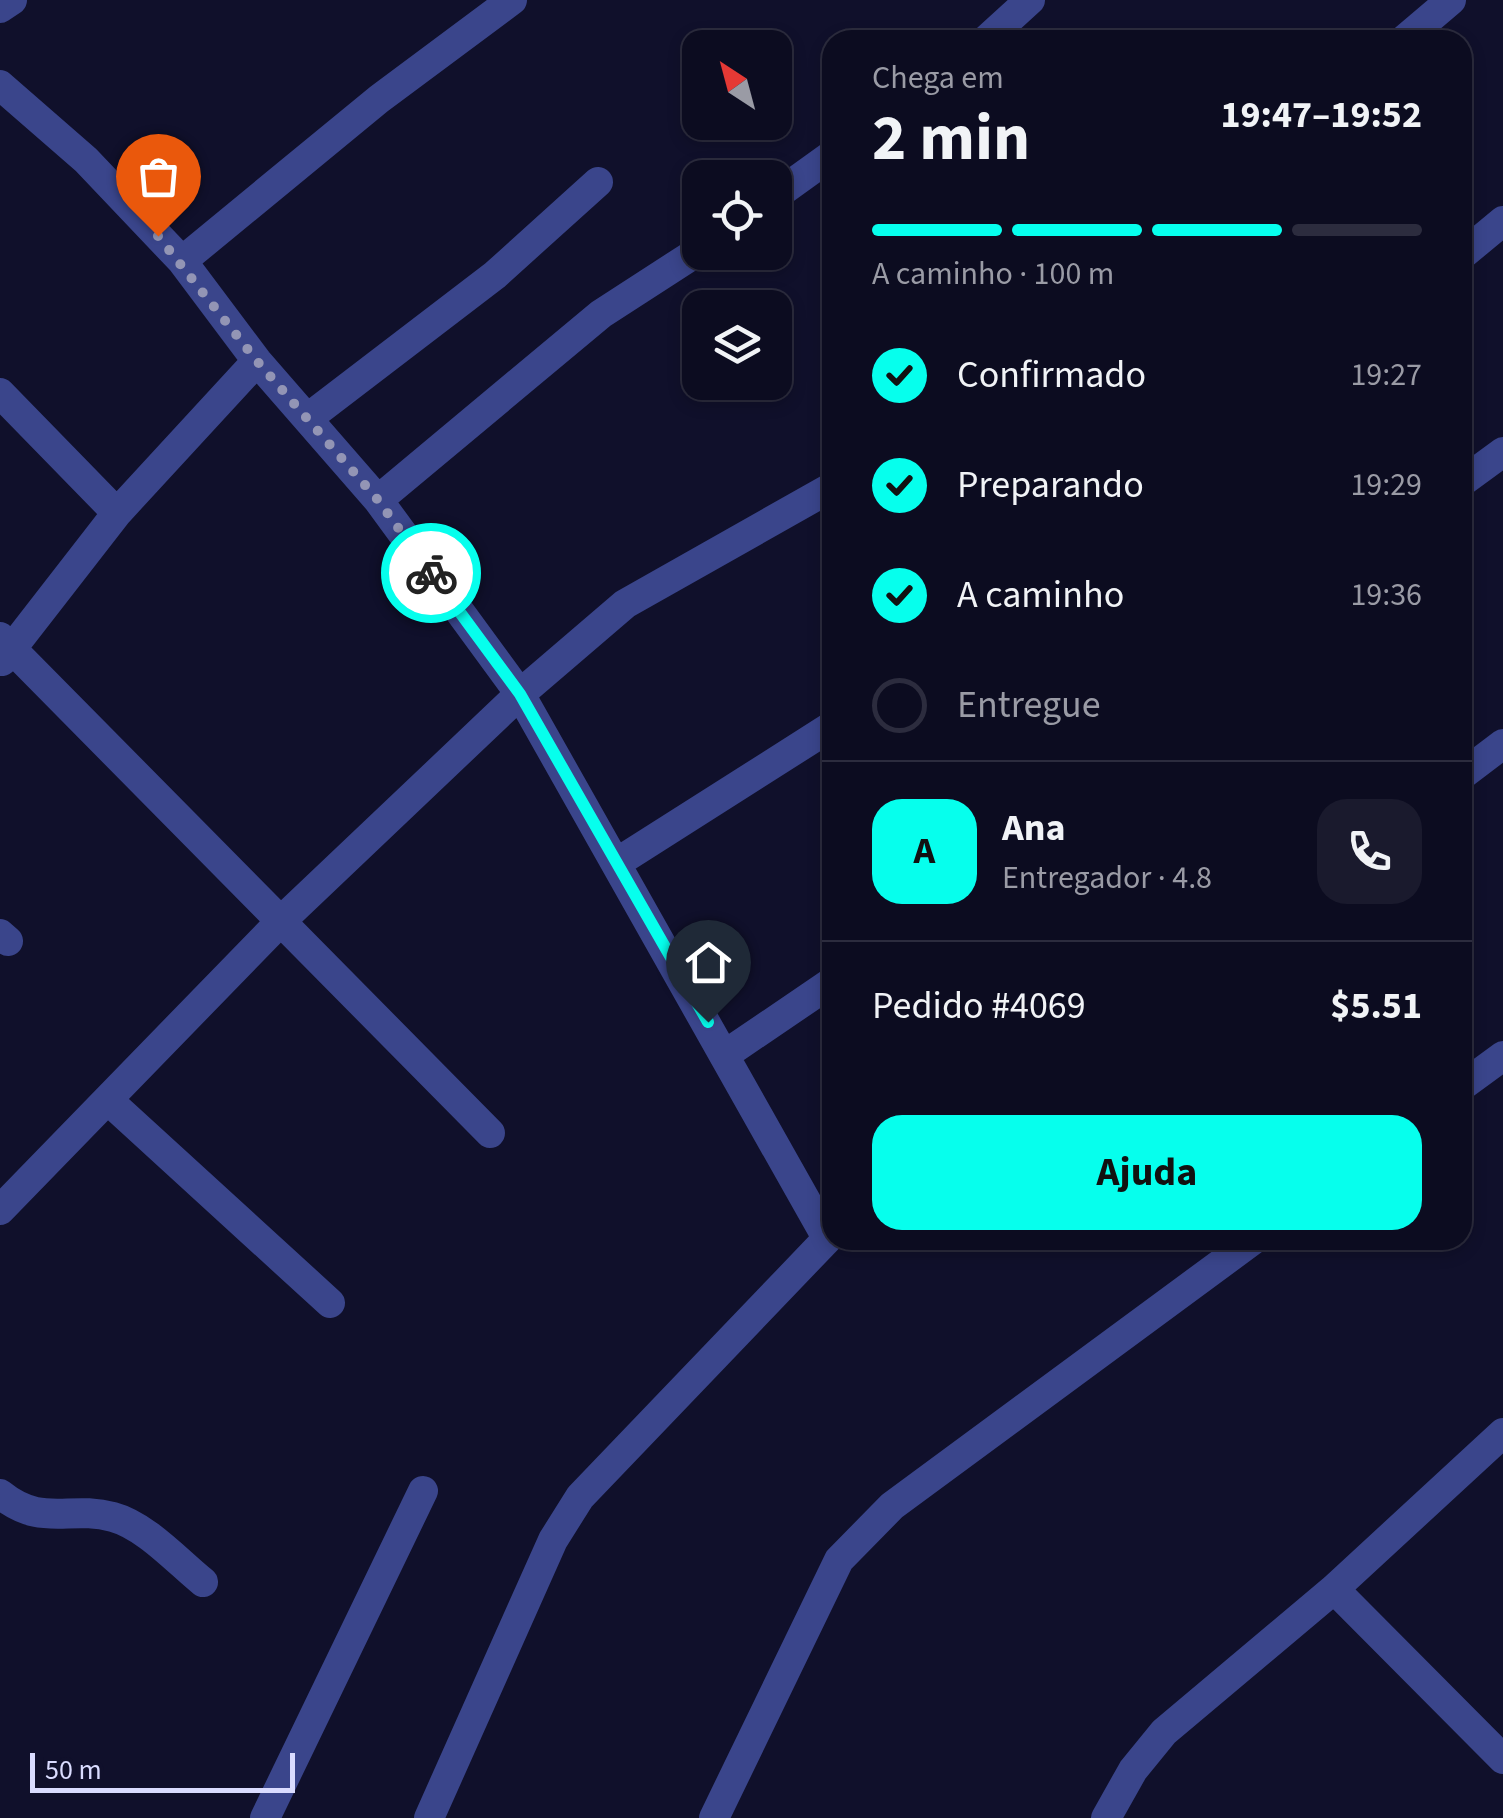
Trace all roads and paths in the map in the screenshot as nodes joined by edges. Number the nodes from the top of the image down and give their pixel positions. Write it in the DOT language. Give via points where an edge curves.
graph roads {
  1 [pos="12,0"];
  2 [pos="512,0"];
  3 [pos="1030,0"];
  4 [pos="1451,0"];
  5 [pos="0,8"];
  6 [pos="997,30"];
  7 [pos="1416,30"];
  8 [pos="0,85"];
  9 [pos="822,161"];
  10 [pos="598,182"];
  11 [pos="792,183"];
  12 [pos="1503,221"];
  13 [pos="1472,247"];
  14 [pos="182,260"];
  15 [pos="682,262"];
  16 [pos="257,361"];
  17 [pos="0,393"];
  18 [pos="308,418"];
  19 [pos="1503,452"];
  20 [pos="1472,475"];
  21 [pos="822,493"];
  22 [pos="378,500"];
  23 [pos="117,513"];
  24 [pos="4,650"];
  25 [pos="520,694"];
  26 [pos="822,732"];
  27 [pos="1503,744"];
  28 [pos="1472,767"];
  29 [pos="618,862"];
  30 [pos="281,920"];
  31 [pos="822,989"];
  32 [pos="726,1054"];
  33 [pos="1503,1056"];
  34 [pos="1472,1079"];
  35 [pos="110,1101"];
  36 [pos="490,1133"];
  37 [pos="7,1190"];
  38 [pos="822,1222"];
  39 [pos="822,1244"];
  40 [pos="1239,1250"];
  41 [pos="330,1303"];
  42 [pos="1503,1433"];
  43 [pos="423,1491"];
  44 [pos="0,1494"];
  45 [pos="203,1582"];
  46 [pos="1334,1588"];
  47 [pos="1503,1758"];
  48 [pos="264,1818"];
  49 [pos="429,1818"];
  50 [pos="714,1818"];
  51 [pos="1106,1818"];
  1 -- 5 [label="street"];
  2 -- 14 [label="street"];
  3 -- 6 [label="street"];
  4 -- 7 [label="street"];
  8 -- 14 [label="street" via="86,160"];
  9 -- 11 [label="street"];
  10 -- 18 [label="street" via="495,275"];
  12 -- 13 [label="street"];
  14 -- 16 [label="street"];
  15 -- 22 [label="street" via="601,314"];
  16 -- 18 [label="street"];
  16 -- 23 [label="street"];
  17 -- 23 [label="street"];
  18 -- 22 [label="street"];
  19 -- 20 [label="street"];
  21 -- 25 [label="street" via="625,604"];
  22 -- 25 [label="street"];
  23 -- 24 [label="street"];
  24 -- 30 [label="street"];
  25 -- 29 [label="street"];
  25 -- 30 [label="street"];
  26 -- 29 [label="street"];
  27 -- 28 [label="street"];
  29 -- 32 [label="street"];
  30 -- 35 [label="street"];
  30 -- 36 [label="street"];
  31 -- 32 [label="street"];
  32 -- 38 [label="street"];
  33 -- 34 [label="street"];
  35 -- 37 [label="street"];
  35 -- 41 [label="street"];
  39 -- 49 [label="street" via="580,1497 553,1540"];
  40 -- 50 [label="street" via="892,1506 839,1560"];
  42 -- 46 [label="street"];
  43 -- 48 [label="street"];
  44 -- 45 [label="street" via="38,1515 109,1516 129,1523"];
  46 -- 47 [label="street"];
  46 -- 51 [label="street" via="1164,1732"];
}
